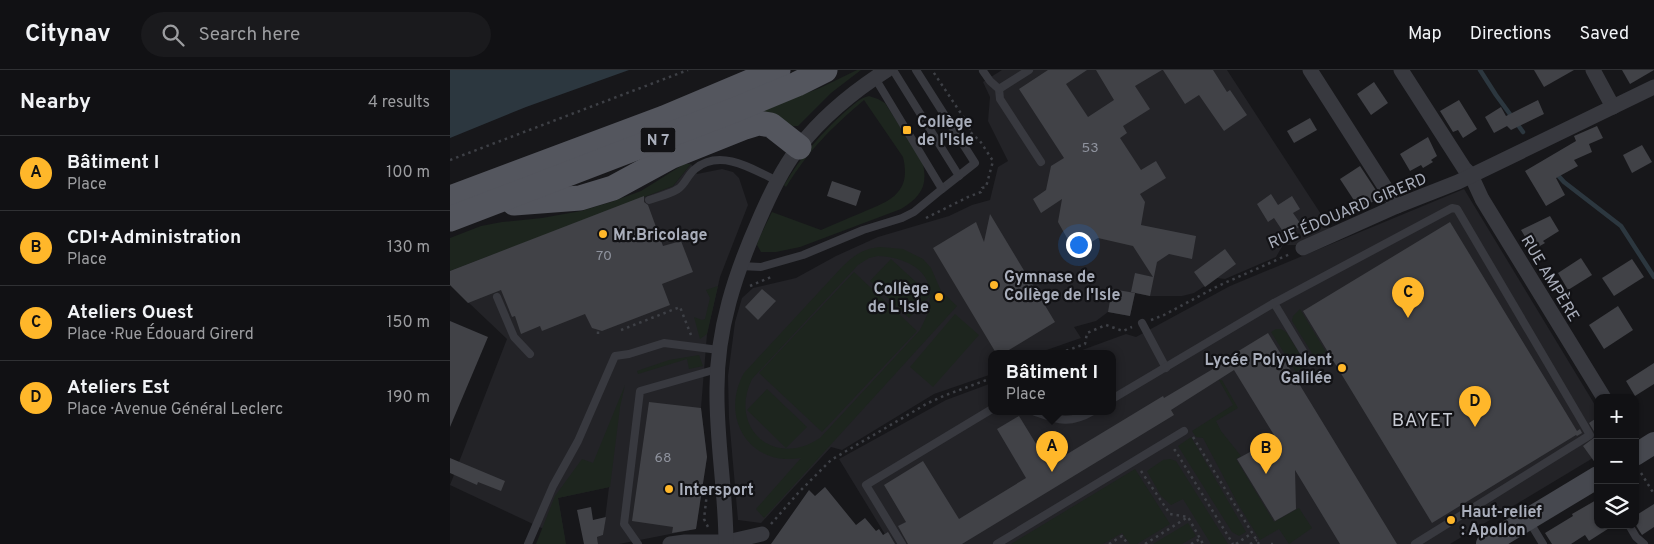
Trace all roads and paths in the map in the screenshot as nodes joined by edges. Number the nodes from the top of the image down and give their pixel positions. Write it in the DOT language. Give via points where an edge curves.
graph roads {
  1 [pos="688,70"];
  2 [pos="778,70"];
  3 [pos="825,70"];
  4 [pos="892,70"];
  5 [pos="916,70"];
  6 [pos="932,70"];
  7 [pos="983,70"];
  8 [pos="1030,70"];
  9 [pos="1310,70"];
  10 [pos="1401,70"];
  11 [pos="1593,70"];
  12 [pos="881,74"];
  13 [pos="1654,87"];
  14 [pos="999,89"];
  15 [pos="1614,107"];
  16 [pos="969,131"];
  17 [pos="799,147"];
  18 [pos="450,160"];
  19 [pos="1041,162"];
  20 [pos="1471,175"];
  21 [pos="958,176"];
  22 [pos="777,181"];
  23 [pos="942,189"];
  24 [pos="450,198"];
  25 [pos="649,200"];
  26 [pos="489,205"];
  27 [pos="1397,206"];
  28 [pos="450,219"];
  29 [pos="1303,248"];
  30 [pos="740,266"];
  31 [pos="497,297"];
  32 [pos="1274,303"];
  33 [pos="1142,323"];
  34 [pos="621,330"];
  35 [pos="695,346"];
  36 [pos="1074,348"];
  37 [pos="719,350"];
  38 [pos="1068,350"];
  39 [pos="530,354"];
  40 [pos="1309,361"];
  41 [pos="717,368"];
  42 [pos="1166,368"];
  43 [pos="988,380"];
  44 [pos="1602,394"];
  45 [pos="1116,397"];
  46 [pos="988,411"];
  47 [pos="1046,415"];
  48 [pos="1086,415"];
  49 [pos="1184,431"];
  50 [pos="1166,455"];
  51 [pos="1641,455"];
  52 [pos="1141,471"];
  53 [pos="1594,479"];
  54 [pos="1654,494"];
  55 [pos="1188,517"];
  56 [pos="1528,519"];
  57 [pos="1632,529"];
  58 [pos="1252,533"];
  59 [pos="762,534"];
  60 [pos="1200,539"];
  61 [pos="1257,540"];
  62 [pos="726,543"];
  63 [pos="528,544"];
  64 [pos="638,544"];
  65 [pos="670,544"];
  66 [pos="902,544"];
  67 [pos="997,544"];
  68 [pos="1109,544"];
  69 [pos="1128,544"];
  70 [pos="1145,544"];
  71 [pos="1191,544"];
  72 [pos="1203,544"];
  73 [pos="1234,544"];
  74 [pos="1250,544"];
  75 [pos="1259,544"];
  76 [pos="1415,544"];
  77 [pos="1487,544"];
  78 [pos="1543,544"];
  79 [pos="1644,544"];
  1 -- 18 [label="path"];
  2 -- 24 [label="main road, N 7" via="664,118"];
  3 -- 26 [label="main road, N 7" via="737,109"];
  4 -- 21 [label="lane"];
  5 -- 21 [label="lane" via="975,163"];
  6 -- 16 [label="path" via="970,127"];
  7 -- 14 [label="lane"];
  8 -- 14 [label="lane"];
  9 -- 27 [label="street"];
  10 -- 20 [label="street, RUE AMPÈRE"];
  11 -- 15 [label="street"];
  12 -- 17 [label="street" via="834,108"];
  12 -- 23 [label="lane"];
  13 -- 15 [label="street, RUE ÉDOUARD GIRERD"];
  14 -- 19 [label="lane" via="1000,99"];
  15 -- 20 [label="street, RUE ÉDOUARD GIRERD"];
  17 -- 22 [label="street"];
  17 -- 26 [label="main road" via="771,125 758,123 670,157 613,188 580,198"];
  20 -- 27 [label="street, RUE ÉDOUARD GIRERD"];
  20 -- 44 [label="street, RUE AMPÈRE" via="1482,199"];
  21 -- 23 [label="lane"];
  22 -- 25 [label="lane" via="739,163 718,159 694,169 679,189"];
  22 -- 30 [label="street"];
  23 -- 30 [label="lane" via="908,215 803,256 761,267"];
  26 -- 28 [label="main road, N 7"];
  27 -- 29 [label="street, RUE ÉDOUARD GIRERD"];
  29 -- 33 [label="path, RUE ÉDOUARD GIRERD"];
  30 -- 37 [label="street"];
  31 -- 39 [label="lane" via="514,337"];
  32 -- 40 [label="lane"];
  32 -- 42 [label="lane"];
  32 -- 76 [label="lane" via="1452,208 1457,209 1590,435"];
  33 -- 36 [label="path, RUE ÉDOUARD GIRERD" via="1123,331 1106,325 1087,333 1086,344"];
  33 -- 42 [label="lane"];
  34 -- 35 [label="path" via="680,307"];
  35 -- 37 [label="lane"];
  35 -- 63 [label="lane" via="664,343 615,356"];
  36 -- 38 [label="path, RUE ÉDOUARD GIRERD"];
  37 -- 41 [label="street"];
  41 -- 62 [label="street"];
  41 -- 64 [label="lane" via="640,391 624,524"];
  42 -- 45 [label="lane"];
  43 -- 59 [label="path" via="928,404 831,460"];
  46 -- 66 [label="lane" via="866,485"];
  47 -- 48 [label="lane" via="1063,420"];
  49 -- 58 [label="path" via="1192,434"];
  49 -- 67 [label="lane"];
  50 -- 73 [label="path" via="1175,450"];
  51 -- 54 [label="path"];
  52 -- 55 [label="path" via="1170,514"];
  53 -- 56 [label="main road"];
  55 -- 60 [label="path"];
  55 -- 70 [label="path"];
  56 -- 77 [label="main road"];
  56 -- 78 [label="lane"];
  57 -- 79 [label="lane"];
  58 -- 61 [label="path"];
  58 -- 73 [label="path"];
  59 -- 62 [label="street"];
  60 -- 71 [label="path"];
  60 -- 72 [label="path"];
  61 -- 74 [label="path"];
  61 -- 75 [label="path"];
  62 -- 65 [label="street"];
  68 -- 69 [label="path" via="1122,536"];
}
